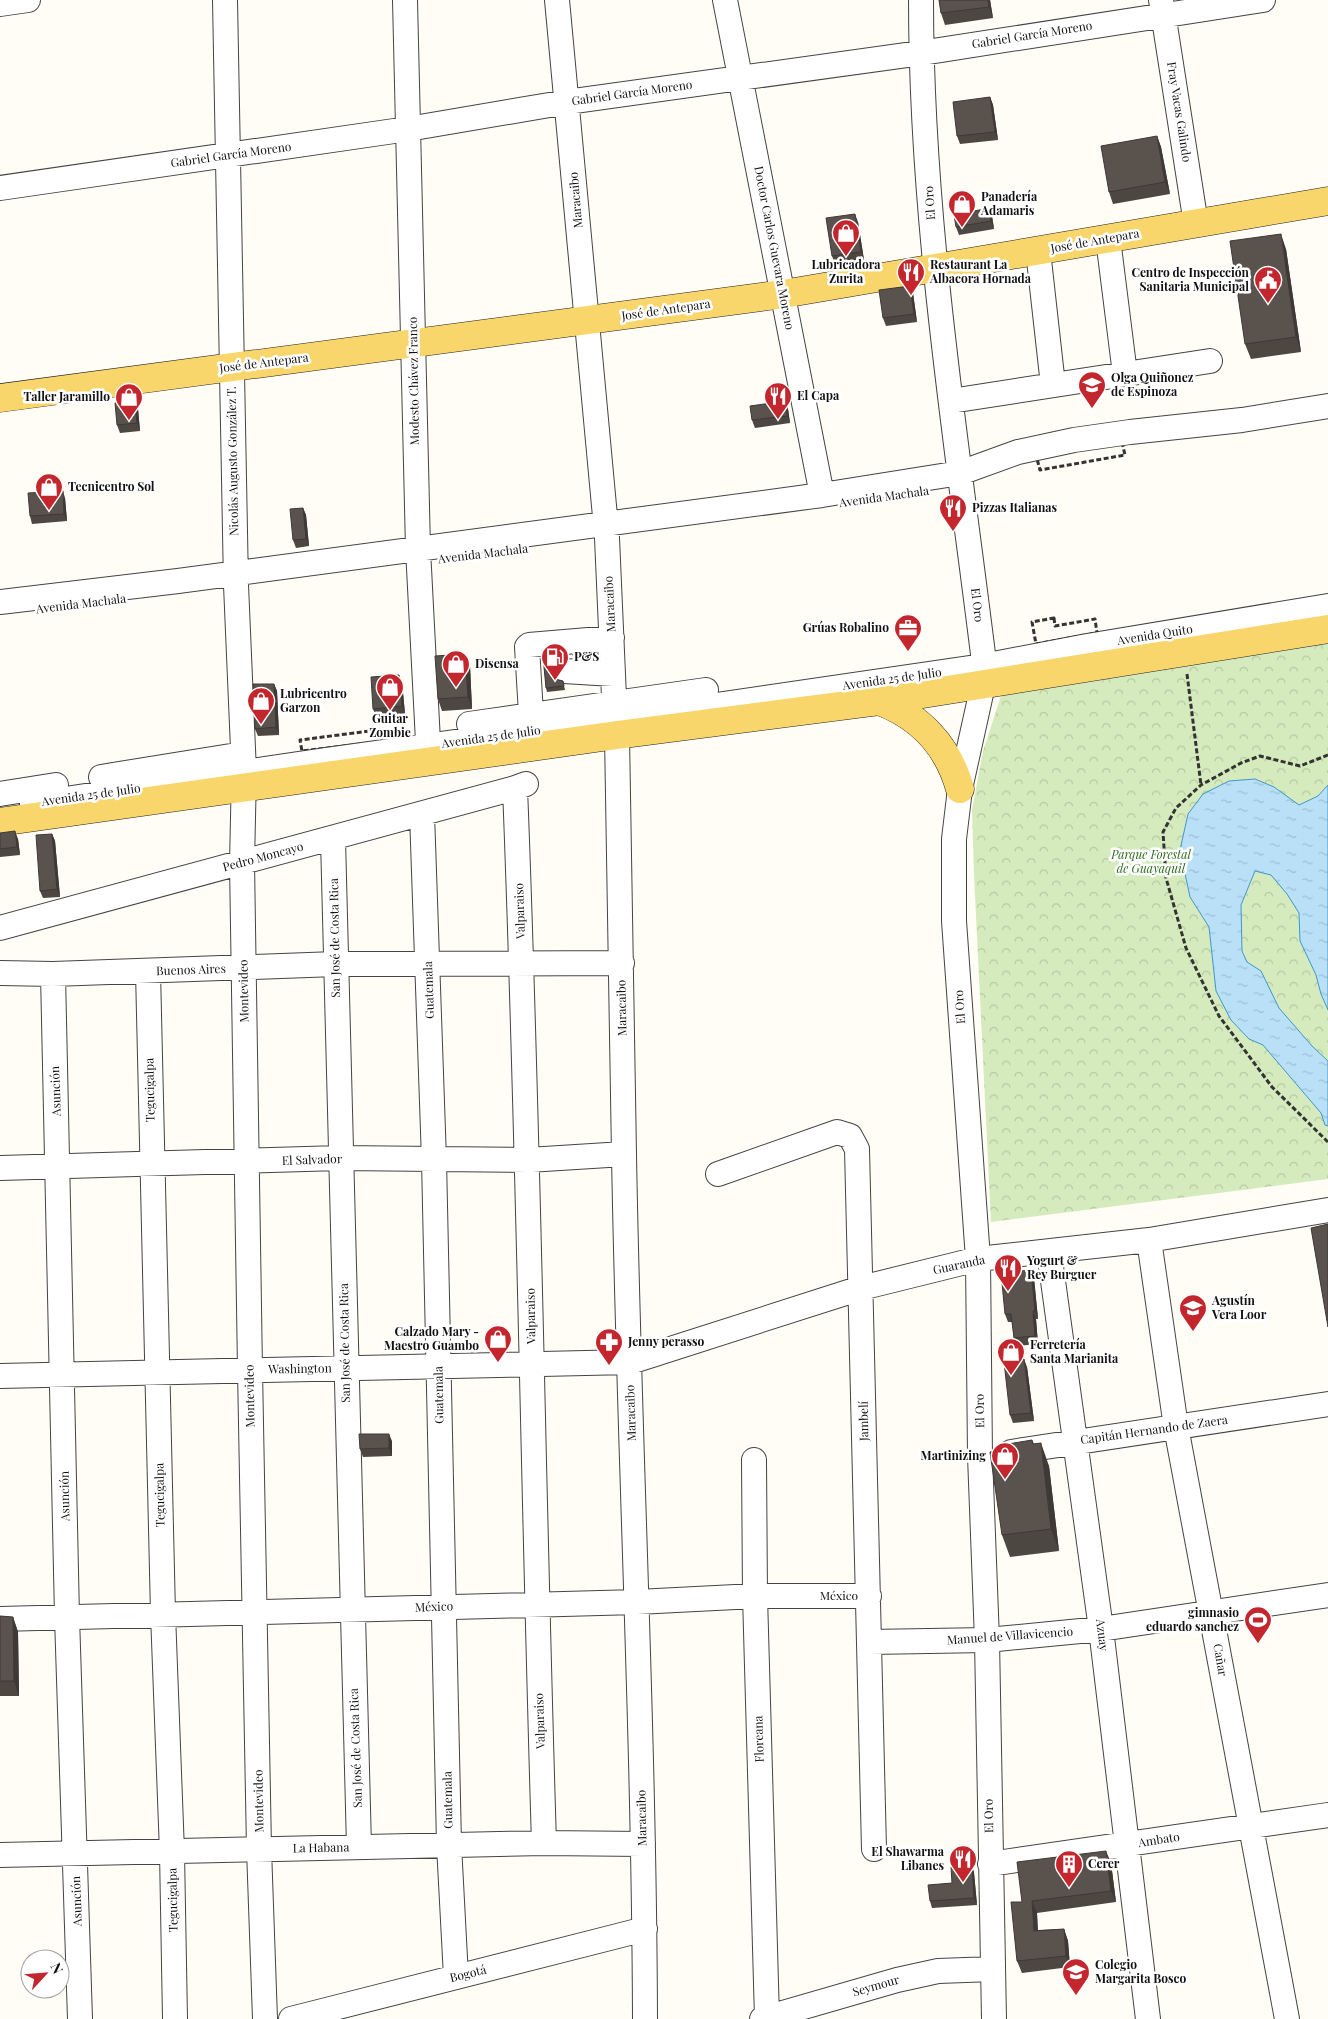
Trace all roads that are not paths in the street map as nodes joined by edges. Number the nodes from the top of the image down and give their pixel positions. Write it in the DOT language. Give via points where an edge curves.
graph roads {
  1 [pos="28,0"];
  2 [pos="225,0"];
  3 [pos="405,0"];
  4 [pos="557,0"];
  5 [pos="725,0"];
  6 [pos="920,0"];
  7 [pos="1264,0"];
  8 [pos="0,4"];
  9 [pos="1163,7"];
  10 [pos="920,53"];
  11 [pos="740,78"];
  12 [pos="567,102"];
  13 [pos="408,129"];
  14 [pos="228,155"];
  15 [pos="0,188"];
  16 [pos="1328,201"];
  17 [pos="1196,224"];
  18 [pos="1108,239"];
  19 [pos="1038,251"];
  20 [pos="934,269"];
  21 [pos="783,294"];
  22 [pos="587,321"];
  23 [pos="413,344"];
  24 [pos="1210,361"];
  25 [pos="231,367"];
  26 [pos="1125,374"];
  27 [pos="1053,386"];
  28 [pos="0,398"];
  29 [pos="951,401"];
  30 [pos="1328,406"];
  31 [pos="960,473"];
  32 [pos="822,495"];
  33 [pos="607,531"];
  34 [pos="418,556"];
  35 [pos="236,579"];
  36 [pos="0,602"];
  37 [pos="1328,606"];
  38 [pos="0,614"];
  39 [pos="1328,629"];
  40 [pos="612,638"];
  41 [pos="983,669"];
  42 [pos="553,673"];
  43 [pos="613,674"];
  44 [pos="879,701"];
  45 [pos="573,708"];
  46 [pos="531,714"];
  47 [pos="615,719"];
  48 [pos="428,746"];
  49 [pos="243,771"];
  50 [pos="520,786"];
  51 [pos="960,789"];
  52 [pos="0,794"];
  53 [pos="0,808"];
  54 [pos="422,814"];
  55 [pos="0,822"];
  56 [pos="333,838"];
  57 [pos="242,863"];
  58 [pos="0,928"];
  59 [pos="428,963"];
  60 [pos="622,963"];
  61 [pos="336,964"];
  62 [pos="522,964"];
  63 [pos="244,968"];
  64 [pos="148,971"];
  65 [pos="0,973"];
  66 [pos="53,974"];
  67 [pos="624,1154"];
  68 [pos="340,1158"];
  69 [pos="434,1160"];
  70 [pos="528,1160"];
  71 [pos="246,1162"];
  72 [pos="152,1165"];
  73 [pos="0,1168"];
  74 [pos="58,1168"];
  75 [pos="718,1174"];
  76 [pos="1328,1210"];
  77 [pos="1149,1240"];
  78 [pos="1049,1252"];
  79 [pos="978,1260"];
  80 [pos="861,1288"];
  81 [pos="630,1362"];
  82 [pos="531,1364"];
  83 [pos="438,1366"];
  84 [pos="345,1368"];
  85 [pos="250,1370"];
  86 [pos="157,1372"];
  87 [pos="62,1374"];
  88 [pos="0,1376"];
  89 [pos="1328,1404"];
  90 [pos="1176,1427"];
  91 [pos="1074,1442"];
  92 [pos="980,1456"];
  93 [pos="754,1460"];
  94 [pos="1328,1594"];
  95 [pos="755,1596"];
  96 [pos="869,1596"];
  97 [pos="637,1602"];
  98 [pos="536,1604"];
  99 [pos="443,1607"];
  100 [pos="352,1609"];
  101 [pos="255,1612"];
  102 [pos="1211,1612"];
  103 [pos="163,1614"];
  104 [pos="67,1617"];
  105 [pos="0,1618"];
  106 [pos="1101,1629"];
  107 [pos="986,1640"];
  108 [pos="870,1642"];
  109 [pos="1328,1815"];
  110 [pos="1251,1826"];
  111 [pos="544,1844"];
  112 [pos="643,1844"];
  113 [pos="449,1845"];
  114 [pos="1127,1845"];
  115 [pos="359,1847"];
  116 [pos="874,1848"];
  117 [pos="259,1849"];
  118 [pos="172,1852"];
  119 [pos="0,1855"];
  120 [pos="75,1855"];
  121 [pos="990,1864"];
  122 [pos="645,1928"];
  123 [pos="993,1969"];
  124 [pos="456,1977"];
  125 [pos="303,2017"];
  126 [pos="765,2018"];
  127 [pos="80,2019"];
  128 [pos="175,2019"];
  129 [pos="265,2019"];
  130 [pos="645,2019"];
  131 [pos="994,2019"];
  132 [pos="1148,2019"];
  133 [pos="1288,2019"];
  1 -- 8 [label="street"];
  2 -- 14 [label="street, Nicolás Augusto González T."];
  3 -- 13 [label="street, Modesto Chávez Franco"];
  4 -- 12 [label="street, Maracaibo"];
  5 -- 11 [label="street, Doctor Carlos Guevara Moreno"];
  6 -- 10 [label="street, El Oro"];
  7 -- 9 [label="street, Gabriel García Moreno"];
  9 -- 10 [label="street, Gabriel García Moreno"];
  9 -- 17 [label="street, Fray Vacas Galindo"];
  10 -- 11 [label="street, Gabriel García Moreno"];
  10 -- 20 [label="street, El Oro"];
  11 -- 12 [label="street, Gabriel García Moreno"];
  11 -- 21 [label="street, Doctor Carlos Guevara Moreno"];
  12 -- 13 [label="street, Gabriel García Moreno"];
  12 -- 22 [label="street, Maracaibo"];
  13 -- 14 [label="street, Gabriel García Moreno"];
  13 -- 23 [label="street, Modesto Chávez Franco"];
  14 -- 15 [label="street, Gabriel García Moreno"];
  14 -- 25 [label="street, Nicolás Augusto González T."];
  16 -- 17 [label="main road, José de Antepara"];
  17 -- 18 [label="main road, José de Antepara"];
  18 -- 19 [label="main road, José de Antepara"];
  18 -- 26 [label="street"];
  19 -- 20 [label="main road, José de Antepara"];
  19 -- 27 [label="street"];
  20 -- 21 [label="main road, José de Antepara"];
  20 -- 29 [label="street, El Oro"];
  21 -- 22 [label="main road, José de Antepara"];
  21 -- 32 [label="street, Doctor Carlos Guevara Moreno"];
  22 -- 23 [label="main road, José de Antepara"];
  22 -- 33 [label="street, Maracaibo"];
  23 -- 25 [label="main road, José de Antepara"];
  23 -- 34 [label="street, Modesto Chávez Franco"];
  24 -- 26 [label="street"];
  25 -- 28 [label="main road, José de Antepara"];
  25 -- 35 [label="street, Nicolás Augusto González T."];
  26 -- 27 [label="street"];
  27 -- 29 [label="street"];
  29 -- 31 [label="street, El Oro"];
  30 -- 31 [label="street, Avenida Machala" via="1074,440 1018,452"];
  31 -- 32 [label="street, Avenida Machala"];
  31 -- 33 [label="street, Avenida Machala" via="939,489"];
  31 -- 41 [label="street, El Oro"];
  32 -- 33 [label="street, Avenida Machala"];
  33 -- 34 [label="street, Avenida Machala"];
  33 -- 40 [label="street, Maracaibo"];
  34 -- 35 [label="street, Avenida Machala"];
  34 -- 48 [label="street, Modesto Chávez Franco"];
  35 -- 36 [label="street, Avenida Machala"];
  35 -- 38 [label="street, Avenida Machala"];
  35 -- 49 [label="street, Nicolás Augusto González T."];
  37 -- 41 [label="street, Avenida Quito" via="1087,646"];
  39 -- 41 [label="main road, Avenida Quito"];
  40 -- 42 [label="street" via="529,645"];
  40 -- 43 [label="street, Maracaibo"];
  41 -- 44 [label="main road, Avenida 25 de Julio"];
  41 -- 47 [label="street, Avenida 25 de Julio"];
  41 -- 51 [label="street, El Oro"];
  42 -- 43 [label="street"];
  42 -- 45 [label="street"];
  42 -- 46 [label="street"];
  43 -- 47 [label="street, Maracaibo"];
  44 -- 47 [label="main road, Avenida 25 de Julio"];
  44 -- 51 [label="main road" via="907,714 931,734 949,760"];
  45 -- 46 [label="street, Avenida 25 de Julio"];
  45 -- 47 [label="street, Avenida 25 de Julio"];
  46 -- 48 [label="street, Avenida 25 de Julio"];
  47 -- 48 [label="main road, Avenida 25 de Julio"];
  47 -- 60 [label="street, Maracaibo"];
  48 -- 49 [label="main road, Avenida 25 de Julio"];
  49 -- 52 [label="street, Avenida 25 de Julio"];
  49 -- 53 [label="street, Avenida 25 de Julio"];
  49 -- 55 [label="main road, Avenida 25 de Julio"];
  49 -- 57 [label="street, Montevideo"];
  50 -- 54 [label="street, Pedro Moncayo"];
  50 -- 62 [label="street, Valparaiso"];
  51 -- 79 [label="street, El Oro" via="954,840 954,922"];
  54 -- 56 [label="street, Pedro Moncayo"];
  54 -- 59 [label="street, Guatemala"];
  56 -- 57 [label="street, Pedro Moncayo"];
  56 -- 61 [label="street, San José de Costa Rica"];
  57 -- 58 [label="street, Pedro Moncayo"];
  57 -- 63 [label="street, Montevideo"];
  59 -- 61 [label="street, Buenos Aires"];
  59 -- 62 [label="street, Buenos Aires"];
  59 -- 69 [label="street, Guatemala"];
  60 -- 62 [label="street, Buenos Aires"];
  60 -- 67 [label="street, Maracaibo"];
  61 -- 63 [label="street, Buenos Aires"];
  61 -- 68 [label="street, San José de Costa Rica"];
  62 -- 70 [label="street, Valparaiso"];
  63 -- 64 [label="street, Buenos Aires"];
  63 -- 71 [label="street, Montevideo"];
  64 -- 66 [label="street, Buenos Aires"];
  64 -- 72 [label="street, Tegucigalpa"];
  65 -- 66 [label="street, Buenos Aires"];
  66 -- 74 [label="street, Asunción"];
  67 -- 70 [label="street, El Salvador"];
  67 -- 81 [label="street, Maracaibo"];
  68 -- 69 [label="street, El Salvador"];
  68 -- 71 [label="street, El Salvador"];
  68 -- 84 [label="street, San José de Costa Rica"];
  69 -- 70 [label="street, El Salvador"];
  69 -- 83 [label="street, Guatemala"];
  70 -- 82 [label="street, Valparaiso"];
  71 -- 72 [label="street, El Salvador"];
  71 -- 85 [label="street, Montevideo"];
  72 -- 74 [label="street, El Salvador"];
  72 -- 86 [label="street, Tegucigalpa"];
  73 -- 74 [label="street, El Salvador"];
  74 -- 87 [label="street, Asunción"];
  75 -- 80 [label="street, Jambelí" via="837,1132 850,1136 857,1149"];
  76 -- 77 [label="street, Guaranda"];
  77 -- 78 [label="street, Guaranda"];
  77 -- 90 [label="street, Cañar"];
  78 -- 79 [label="street, Guaranda"];
  78 -- 91 [label="street, Azuay"];
  79 -- 80 [label="street, Guaranda"];
  79 -- 92 [label="street, El Oro"];
  80 -- 81 [label="street, Guaranda"];
  80 -- 96 [label="street, Jambelí"];
  81 -- 82 [label="street, Washington"];
  81 -- 97 [label="street, Maracaibo"];
  82 -- 83 [label="street, Washington"];
  82 -- 98 [label="street, Valparaiso"];
  83 -- 84 [label="street, Washington"];
  83 -- 99 [label="street, Guatemala"];
  84 -- 85 [label="street, Washington"];
  84 -- 100 [label="street, San José de Costa Rica"];
  85 -- 86 [label="street, Washington"];
  85 -- 101 [label="street, Montevideo"];
  86 -- 87 [label="street, Washington"];
  86 -- 103 [label="street, Tegucigalpa"];
  87 -- 88 [label="street, Washington"];
  87 -- 104 [label="street, Asunción"];
  89 -- 90 [label="street, Capitán Hernando de Zaera"];
  90 -- 91 [label="street, Capitán Hernando de Zaera"];
  90 -- 102 [label="street, Cañar"];
  91 -- 92 [label="street, Capitán Hernando de Zaera"];
  91 -- 106 [label="street, Azuay"];
  92 -- 107 [label="street, El Oro"];
  93 -- 95 [label="street, Floreana"];
  94 -- 102 [label="street, Manuel de Villavicencio"];
  95 -- 96 [label="street, México"];
  95 -- 97 [label="street, México"];
  95 -- 126 [label="street, Floreana"];
  96 -- 108 [label="street, Jambelí"];
  97 -- 98 [label="street, México"];
  97 -- 112 [label="street, Maracaibo"];
  98 -- 99 [label="street, México"];
  98 -- 111 [label="street, Valparaiso"];
  99 -- 100 [label="street, México"];
  99 -- 113 [label="street, Guatemala"];
  100 -- 101 [label="street, México"];
  100 -- 115 [label="street, San José de Costa Rica"];
  101 -- 103 [label="street, México"];
  101 -- 117 [label="street, Montevideo"];
  102 -- 106 [label="street, Manuel de Villavicencio"];
  102 -- 110 [label="street, Cañar"];
  103 -- 104 [label="street, México"];
  103 -- 118 [label="street, Tegucigalpa"];
  104 -- 105 [label="street, México"];
  104 -- 120 [label="street, Asunción"];
  106 -- 107 [label="street, Manuel de Villavicencio"];
  106 -- 114 [label="street, Azuay"];
  107 -- 108 [label="street, Manuel de Villavicencio"];
  107 -- 121 [label="street, El Oro"];
  108 -- 116 [label="street, Jambelí"];
  109 -- 110 [label="street, Ambato"];
  110 -- 114 [label="street, Ambato"];
  110 -- 133 [label="street, Cañar"];
  111 -- 112 [label="street, La Habana"];
  111 -- 113 [label="street, La Habana"];
  112 -- 122 [label="street, Maracaibo"];
  113 -- 115 [label="street, La Habana"];
  113 -- 124 [label="street, Guatemala"];
  114 -- 121 [label="street, Ambato"];
  114 -- 132 [label="street, Azuay"];
  115 -- 117 [label="street, La Habana"];
  117 -- 118 [label="street, La Habana"];
  117 -- 129 [label="street, Montevideo"];
  118 -- 120 [label="street, La Habana"];
  118 -- 128 [label="street, Tegucigalpa"];
  119 -- 120 [label="street, La Habana"];
  120 -- 127 [label="street, Asunción"];
  121 -- 123 [label="street, El Oro"];
  122 -- 124 [label="street, Bogotá"];
  122 -- 130 [label="street, Maracaibo"];
  123 -- 126 [label="street, Seymour" via="930,1972"];
  123 -- 131 [label="street, El Oro"];
  124 -- 125 [label="street, Bogotá"];
}
